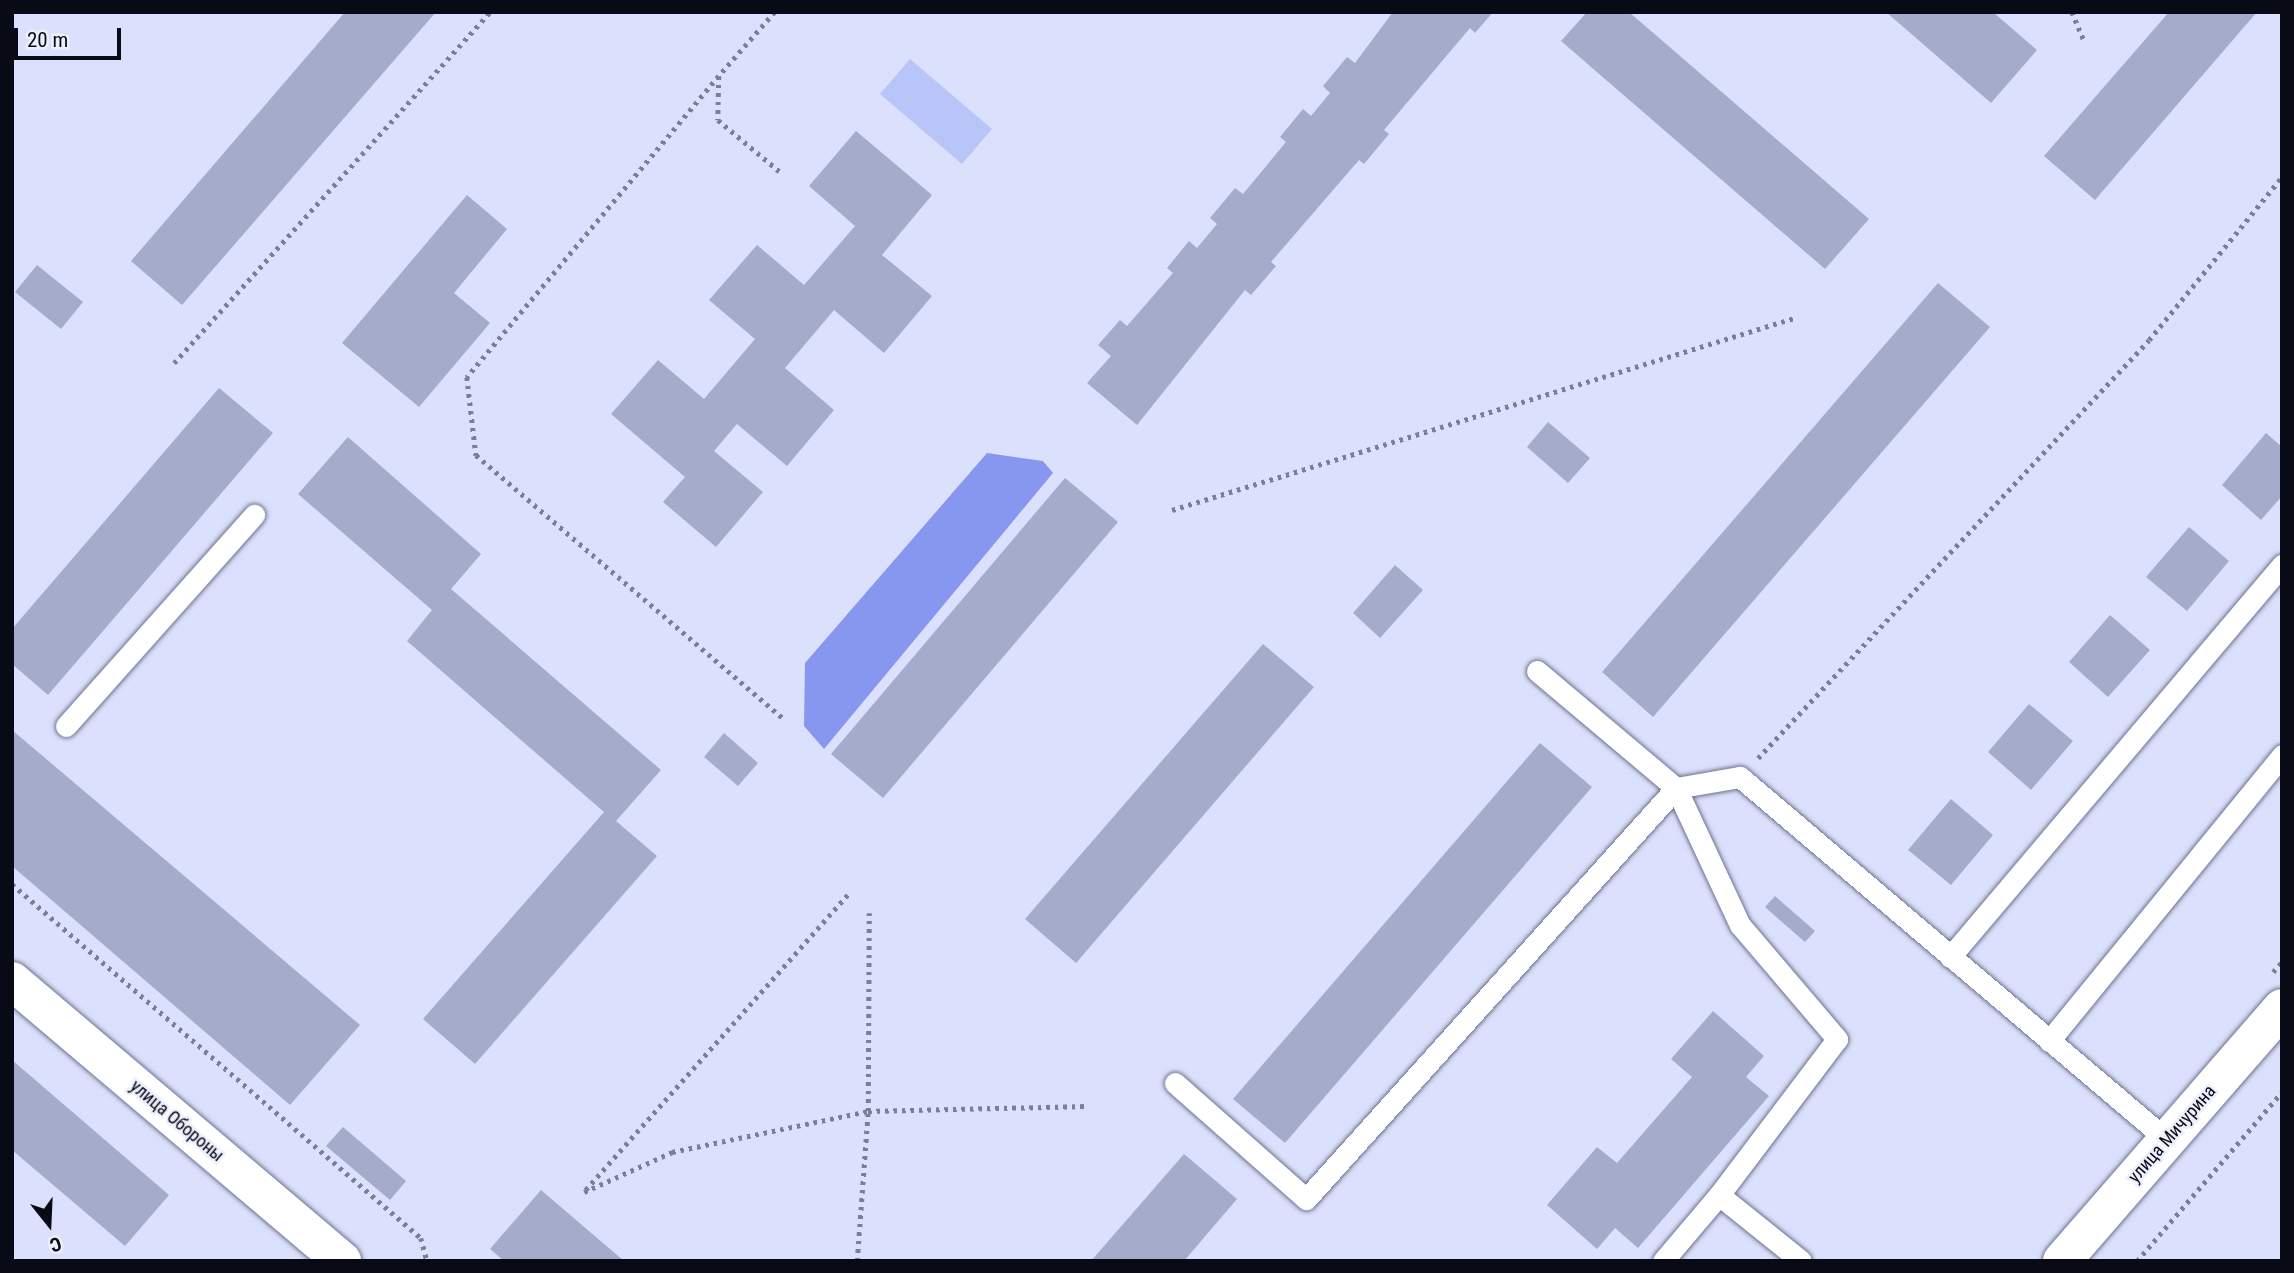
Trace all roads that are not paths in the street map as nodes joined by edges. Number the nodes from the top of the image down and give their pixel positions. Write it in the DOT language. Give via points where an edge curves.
graph roads {
  1 [pos="254,515"];
  2 [pos="2282,565"];
  3 [pos="1537,671"];
  4 [pos="66,726"];
  5 [pos="2282,755"];
  6 [pos="1676,788"];
  7 [pos="1950,957"];
  8 [pos="12,981"];
  9 [pos="2282,1008"];
  10 [pos="2049,1041"];
  11 [pos="1175,1083"];
  12 [pos="2167,1140"];
  13 [pos="1719,1195"];
  14 [pos="342,1261"];
  15 [pos="1662,1261"];
  16 [pos="1801,1261"];
  17 [pos="2062,1261"];
  1 -- 4 [label="lane"];
  2 -- 7 [label="lane"];
  3 -- 6 [label="lane"];
  5 -- 10 [label="lane"];
  6 -- 7 [label="lane" via="1740,777"];
  6 -- 11 [label="lane" via="1306,1199"];
  6 -- 13 [label="lane" via="1740,925 1837,1039"];
  7 -- 10 [label="lane"];
  8 -- 14 [label="street, улица Обороны"];
  9 -- 12 [label="street, улица Мичурина"];
  10 -- 12 [label="lane"];
  12 -- 17 [label="street, улица Мичурина"];
  13 -- 15 [label="lane"];
  13 -- 16 [label="lane"];
}
